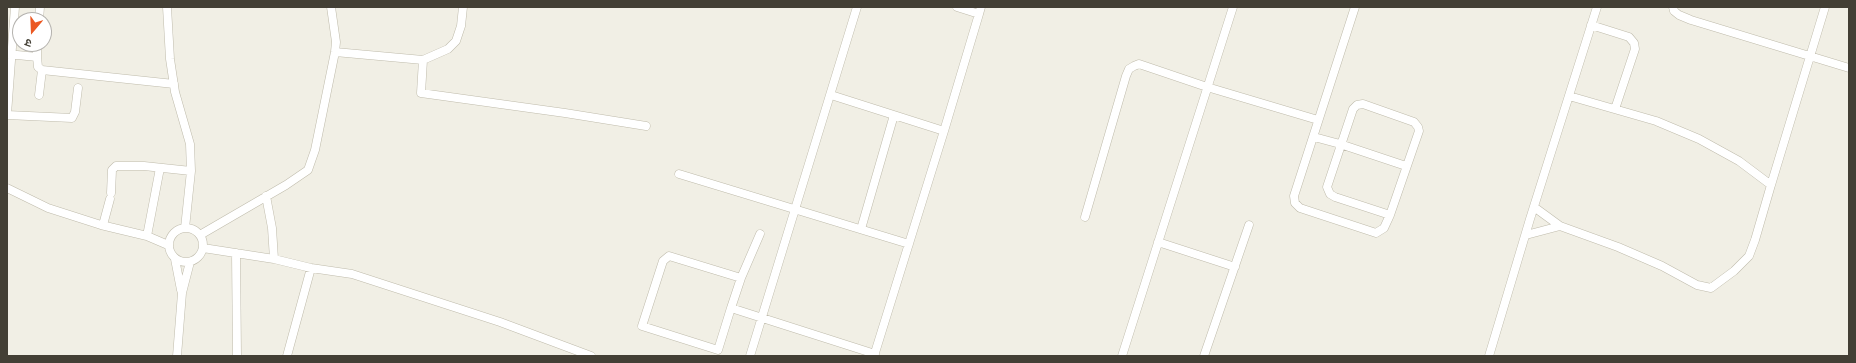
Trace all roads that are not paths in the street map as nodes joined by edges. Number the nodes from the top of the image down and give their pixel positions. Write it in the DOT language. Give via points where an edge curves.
graph roads {
  1 [pos="16,7"];
  2 [pos="167,7"];
  3 [pos="331,7"];
  4 [pos="462,7"];
  5 [pos="857,7"];
  6 [pos="957,7"];
  7 [pos="1233,7"];
  8 [pos="1354,7"];
  9 [pos="1597,7"];
  10 [pos="1673,7"];
  11 [pos="1825,7"];
  12 [pos="980,10"];
  13 [pos="11,16"];
  14 [pos="1591,25"];
  15 [pos="37,52"];
  16 [pos="335,52"];
  17 [pos="9,54"];
  18 [pos="1809,56"];
  19 [pos="37,57"];
  20 [pos="423,60"];
  21 [pos="1849,68"];
  22 [pos="42,70"];
  23 [pos="174,84"];
  24 [pos="1207,87"];
  25 [pos="78,88"];
  26 [pos="831,94"];
  27 [pos="39,95"];
  28 [pos="1569,96"];
  29 [pos="1616,109"];
  30 [pos="7,115"];
  31 [pos="894,115"];
  32 [pos="1318,120"];
  33 [pos="646,126"];
  34 [pos="944,131"];
  35 [pos="1314,137"];
  36 [pos="1340,144"];
  37 [pos="1406,166"];
  38 [pos="160,168"];
  39 [pos="191,171"];
  40 [pos="679,174"];
  41 [pos="1771,185"];
  42 [pos="7,188"];
  43 [pos="266,196"];
  44 [pos="1534,206"];
  45 [pos="796,209"];
  46 [pos="1390,214"];
  47 [pos="1085,217"];
  48 [pos="103,225"];
  49 [pos="1249,225"];
  50 [pos="1560,226"];
  51 [pos="185,228"];
  52 [pos="861,230"];
  53 [pos="760,234"];
  54 [pos="200,235"];
  55 [pos="1526,235"];
  56 [pos="147,236"];
  57 [pos="1158,242"];
  58 [pos="909,244"];
  59 [pos="168,245"];
  60 [pos="202,248"];
  61 [pos="236,253"];
  62 [pos="175,259"];
  63 [pos="274,259"];
  64 [pos="190,262"];
  65 [pos="1235,267"];
  66 [pos="311,268"];
  67 [pos="741,278"];
  68 [pos="182,292"];
  69 [pos="731,308"];
  70 [pos="762,318"];
  71 [pos="875,355"];
  72 [pos="177,356"];
  73 [pos="237,356"];
  74 [pos="287,356"];
  75 [pos="591,356"];
  76 [pos="750,356"];
  77 [pos="1122,356"];
  78 [pos="1204,356"];
  79 [pos="1490,356"];
  1 -- 13 [label="street"];
  2 -- 23 [label="street"];
  3 -- 16 [label="street"];
  4 -- 20 [label="street" via="460,34 456,41 448,49"];
  5 -- 26 [label="street"];
  6 -- 12 [label="street"];
  7 -- 24 [label="street"];
  8 -- 32 [label="street"];
  9 -- 14 [label="street"];
  10 -- 18 [label="street" via="1679,15 1691,20"];
  11 -- 18 [label="street"];
  12 -- 34 [label="street"];
  13 -- 17 [label="street"];
  14 -- 28 [label="street"];
  14 -- 29 [label="street" via="1629,37 1634,43 1635,48"];
  15 -- 19 [label="street"];
  16 -- 20 [label="street"];
  16 -- 43 [label="street" via="317,143 308,170"];
  17 -- 19 [label="street"];
  17 -- 30 [label="street"];
  18 -- 21 [label="street"];
  18 -- 41 [label="street"];
  19 -- 22 [label="street" via="38,67"];
  20 -- 33 [label="street" via="421,93 565,112"];
  22 -- 23 [label="street"];
  22 -- 27 [label="street"];
  23 -- 39 [label="street" via="190,144"];
  24 -- 32 [label="street"];
  24 -- 47 [label="street" via="1139,64 1129,69"];
  24 -- 57 [label="street"];
  25 -- 30 [label="street" via="72,118"];
  26 -- 31 [label="street"];
  26 -- 45 [label="street"];
  28 -- 29 [label="street"];
  28 -- 44 [label="street"];
  29 -- 41 [label="street" via="1699,138 1739,161"];
  31 -- 34 [label="street"];
  31 -- 52 [label="street"];
  32 -- 35 [label="street"];
  34 -- 58 [label="street"];
  35 -- 36 [label="street"];
  35 -- 46 [label="street" via="1294,196 1295,204 1300,208 1376,233 1382,231"];
  36 -- 37 [label="street"];
  36 -- 37 [label="street" via="1353,109 1363,104 1414,122 1418,127"];
  36 -- 46 [label="street" via="1327,187 1330,194"];
  37 -- 46 [label="street"];
  38 -- 39 [label="street"];
  38 -- 48 [label="street" via="114,167"];
  38 -- 56 [label="street"];
  39 -- 51 [label="street"];
  40 -- 45 [label="street"];
  41 -- 50 [label="street" via="1749,256 1711,288 1697,285 1624,249"];
  42 -- 48 [label="street" via="48,208"];
  43 -- 54 [label="street"];
  43 -- 63 [label="street"];
  44 -- 50 [label="street"];
  44 -- 55 [label="street"];
  45 -- 52 [label="street"];
  45 -- 70 [label="street"];
  48 -- 56 [label="street"];
  49 -- 65 [label="street"];
  50 -- 55 [label="street"];
  51 -- 54 [label="street" via="195,230"];
  51 -- 59 [label="street" via="172,234"];
  52 -- 58 [label="street"];
  53 -- 67 [label="street"];
  54 -- 60 [label="street"];
  55 -- 79 [label="street"];
  56 -- 59 [label="street"];
  57 -- 65 [label="street"];
  57 -- 77 [label="street"];
  58 -- 71 [label="street"];
  59 -- 62 [label="street"];
  60 -- 61 [label="street"];
  60 -- 64 [label="street" via="199,256"];
  61 -- 63 [label="street"];
  61 -- 73 [label="street"];
  62 -- 64 [label="street"];
  62 -- 68 [label="street"];
  63 -- 66 [label="street"];
  64 -- 68 [label="street"];
  65 -- 78 [label="street"];
  66 -- 74 [label="street"];
  66 -- 75 [label="street" via="352,274 500,322"];
  67 -- 69 [label="street"];
  67 -- 69 [label="street" via="670,256 664,261 642,326 718,350"];
  68 -- 72 [label="street"];
  69 -- 70 [label="street"];
  70 -- 71 [label="street"];
  70 -- 76 [label="street"];
}
